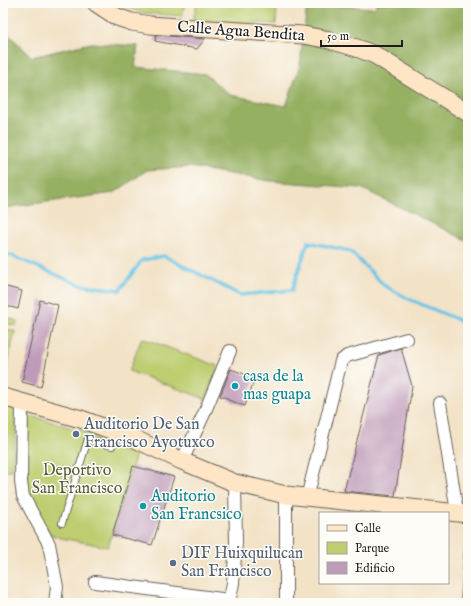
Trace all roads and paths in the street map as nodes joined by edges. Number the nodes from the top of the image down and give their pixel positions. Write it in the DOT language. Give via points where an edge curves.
graph roads {
  1 [pos="96,3"];
  2 [pos="468,113"];
  3 [pos="407,339"];
  4 [pos="230,351"];
  5 [pos="3,397"];
  6 [pos="22,402"];
  7 [pos="440,403"];
  8 [pos="116,432"];
  9 [pos="182,462"];
  10 [pos="235,483"];
  11 [pos="286,495"];
  12 [pos="307,498"];
  13 [pos="463,513"];
  14 [pos="62,523"];
  15 [pos="468,543"];
  16 [pos="95,582"];
  17 [pos="229,602"];
  18 [pos="55,603"];
  19 [pos="286,603"];
  20 [pos="464,603"];
  1 -- 2 [label="main road, Calle Agua Bendita" via="117,17 138,23 303,35 330,40 375,55"];
  3 -- 12 [label="street" via="347,356 341,361"];
  4 -- 9 [label="street"];
  5 -- 6 [label="main road"];
  6 -- 8 [label="main road"];
  6 -- 18 [label="street" via="23,496 49,544 57,587"];
  7 -- 13 [label="street"];
  8 -- 9 [label="main road"];
  8 -- 14 [label="lane" via="112,446 88,439"];
  9 -- 10 [label="main road"];
  10 -- 11 [label="main road"];
  10 -- 17 [label="street" via="236,542"];
  11 -- 12 [label="main road"];
  11 -- 19 [label="street"];
  12 -- 13 [label="main road"];
  15 -- 20 [label="lane"];
  16 -- 17 [label="street"];
}
